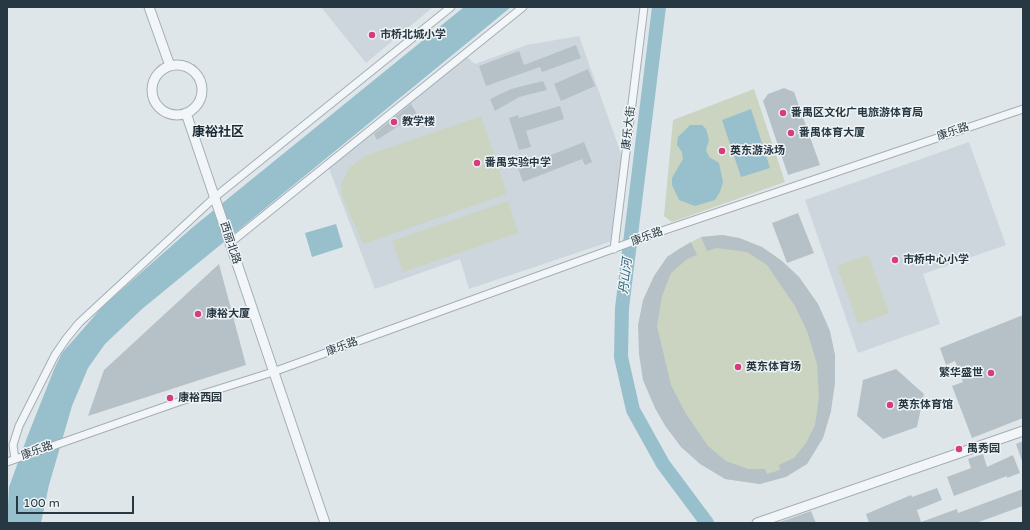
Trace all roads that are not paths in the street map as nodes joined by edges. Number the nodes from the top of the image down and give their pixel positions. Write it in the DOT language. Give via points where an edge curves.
graph roads {
  1 [pos="149,7"];
  2 [pos="451,7"];
  3 [pos="523,7"];
  4 [pos="644,7"];
  5 [pos="170,66"];
  6 [pos="1023,109"];
  7 [pos="186,113"];
  8 [pos="215,197"];
  9 [pos="230,243"];
  10 [pos="614,249"];
  11 [pos="273,372"];
  12 [pos="1023,431"];
  13 [pos="15,459"];
  14 [pos="7,462"];
  15 [pos="325,523"];
  16 [pos="757,523"];
  1 -- 5 [label="street"];
  2 -- 8 [label="street"];
  3 -- 9 [label="street"];
  4 -- 10 [label="street, 康乐大街"];
  5 -- 7 [label="street" via="183,65 194,71 201,82 202,94 197,106"];
  5 -- 7 [label="street" via="160,72 154,81 152,93 156,103 164,111 175,115"];
  6 -- 10 [label="street, 康乐路"];
  7 -- 8 [label="street, 西丽北路"];
  8 -- 9 [label="street, 西丽北路"];
  8 -- 13 [label="street" via="79,323 66,339 55,355 19,426 13,444"];
  9 -- 11 [label="street, 西丽北路"];
  10 -- 11 [label="street, 康乐路"];
  11 -- 13 [label="street, 康乐路"];
  11 -- 15 [label="street, 西丽北路"];
  12 -- 16 [label="street"];
  13 -- 14 [label="street, 康乐路"];
}
